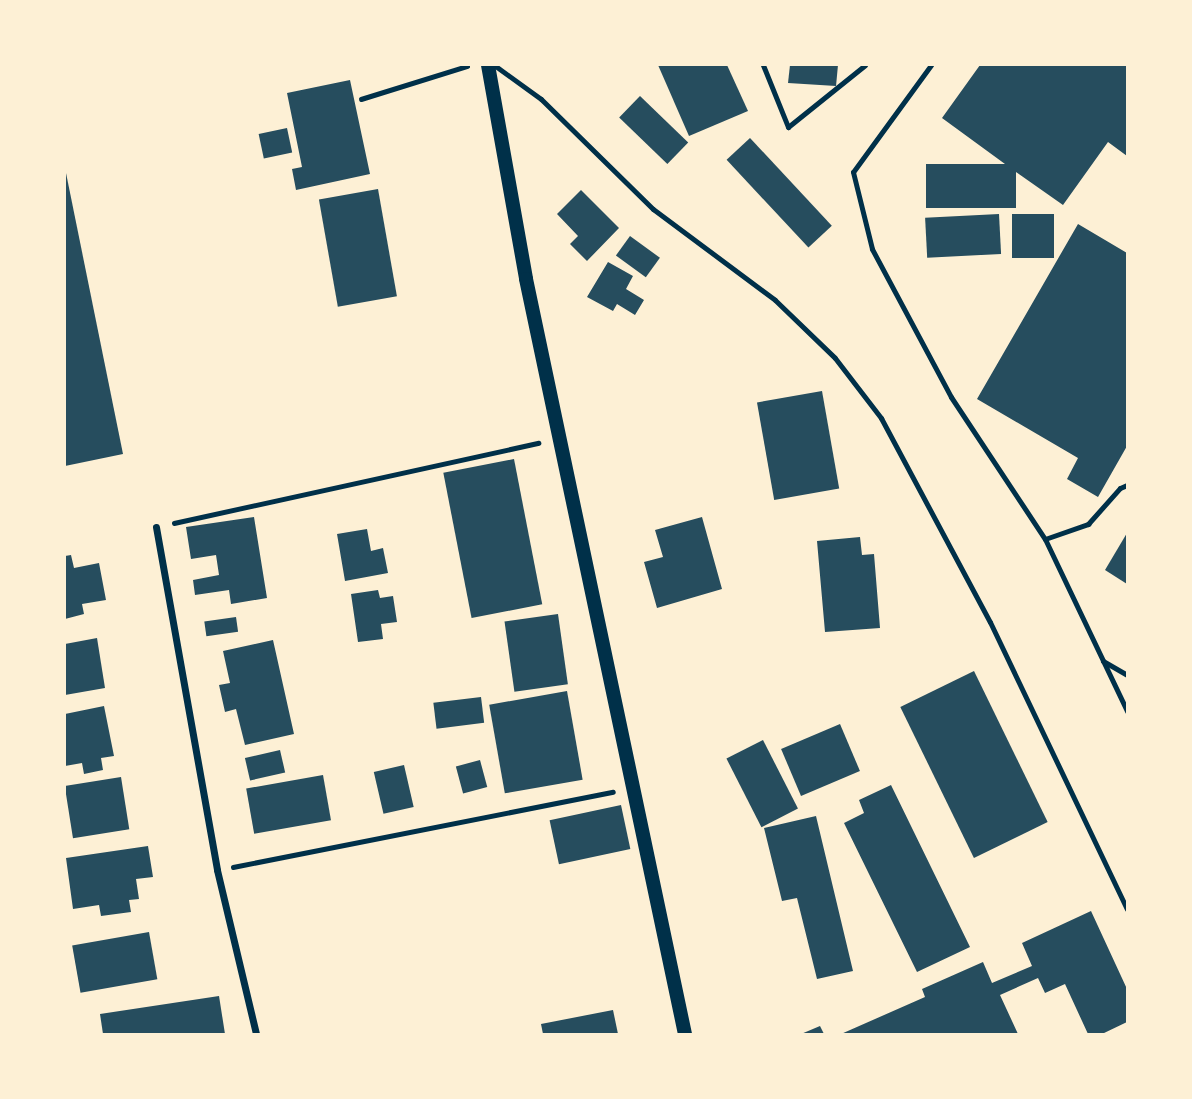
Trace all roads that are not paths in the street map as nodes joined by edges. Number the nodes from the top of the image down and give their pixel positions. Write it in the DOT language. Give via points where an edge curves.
graph roads {
  1 [pos="488,65"];
  2 [pos="494,65"];
  3 [pos="763,65"];
  4 [pos="865,65"];
  5 [pos="931,65"];
  6 [pos="1127,485"];
  7 [pos="156,527"];
  8 [pos="1045,540"];
  9 [pos="1103,661"];
  10 [pos="1127,675"];
  11 [pos="1127,711"];
  12 [pos="1127,909"];
  13 [pos="256,1034"];
  14 [pos="685,1034"];
  1 -- 14 [label="main road" via="501,153"];
  2 -- 12 [label="lane" via="541,99 653,209 775,300 835,358 881,418 990,622"];
  3 -- 4 [label="lane" via="788,127"];
  5 -- 8 [label="lane" via="853,172 872,249 951,397"];
  6 -- 8 [label="lane" via="1119,488 1088,524"];
  7 -- 13 [label="street" via="217,870"];
  8 -- 9 [label="lane"];
  9 -- 10 [label="lane"];
  9 -- 11 [label="lane"];
}
